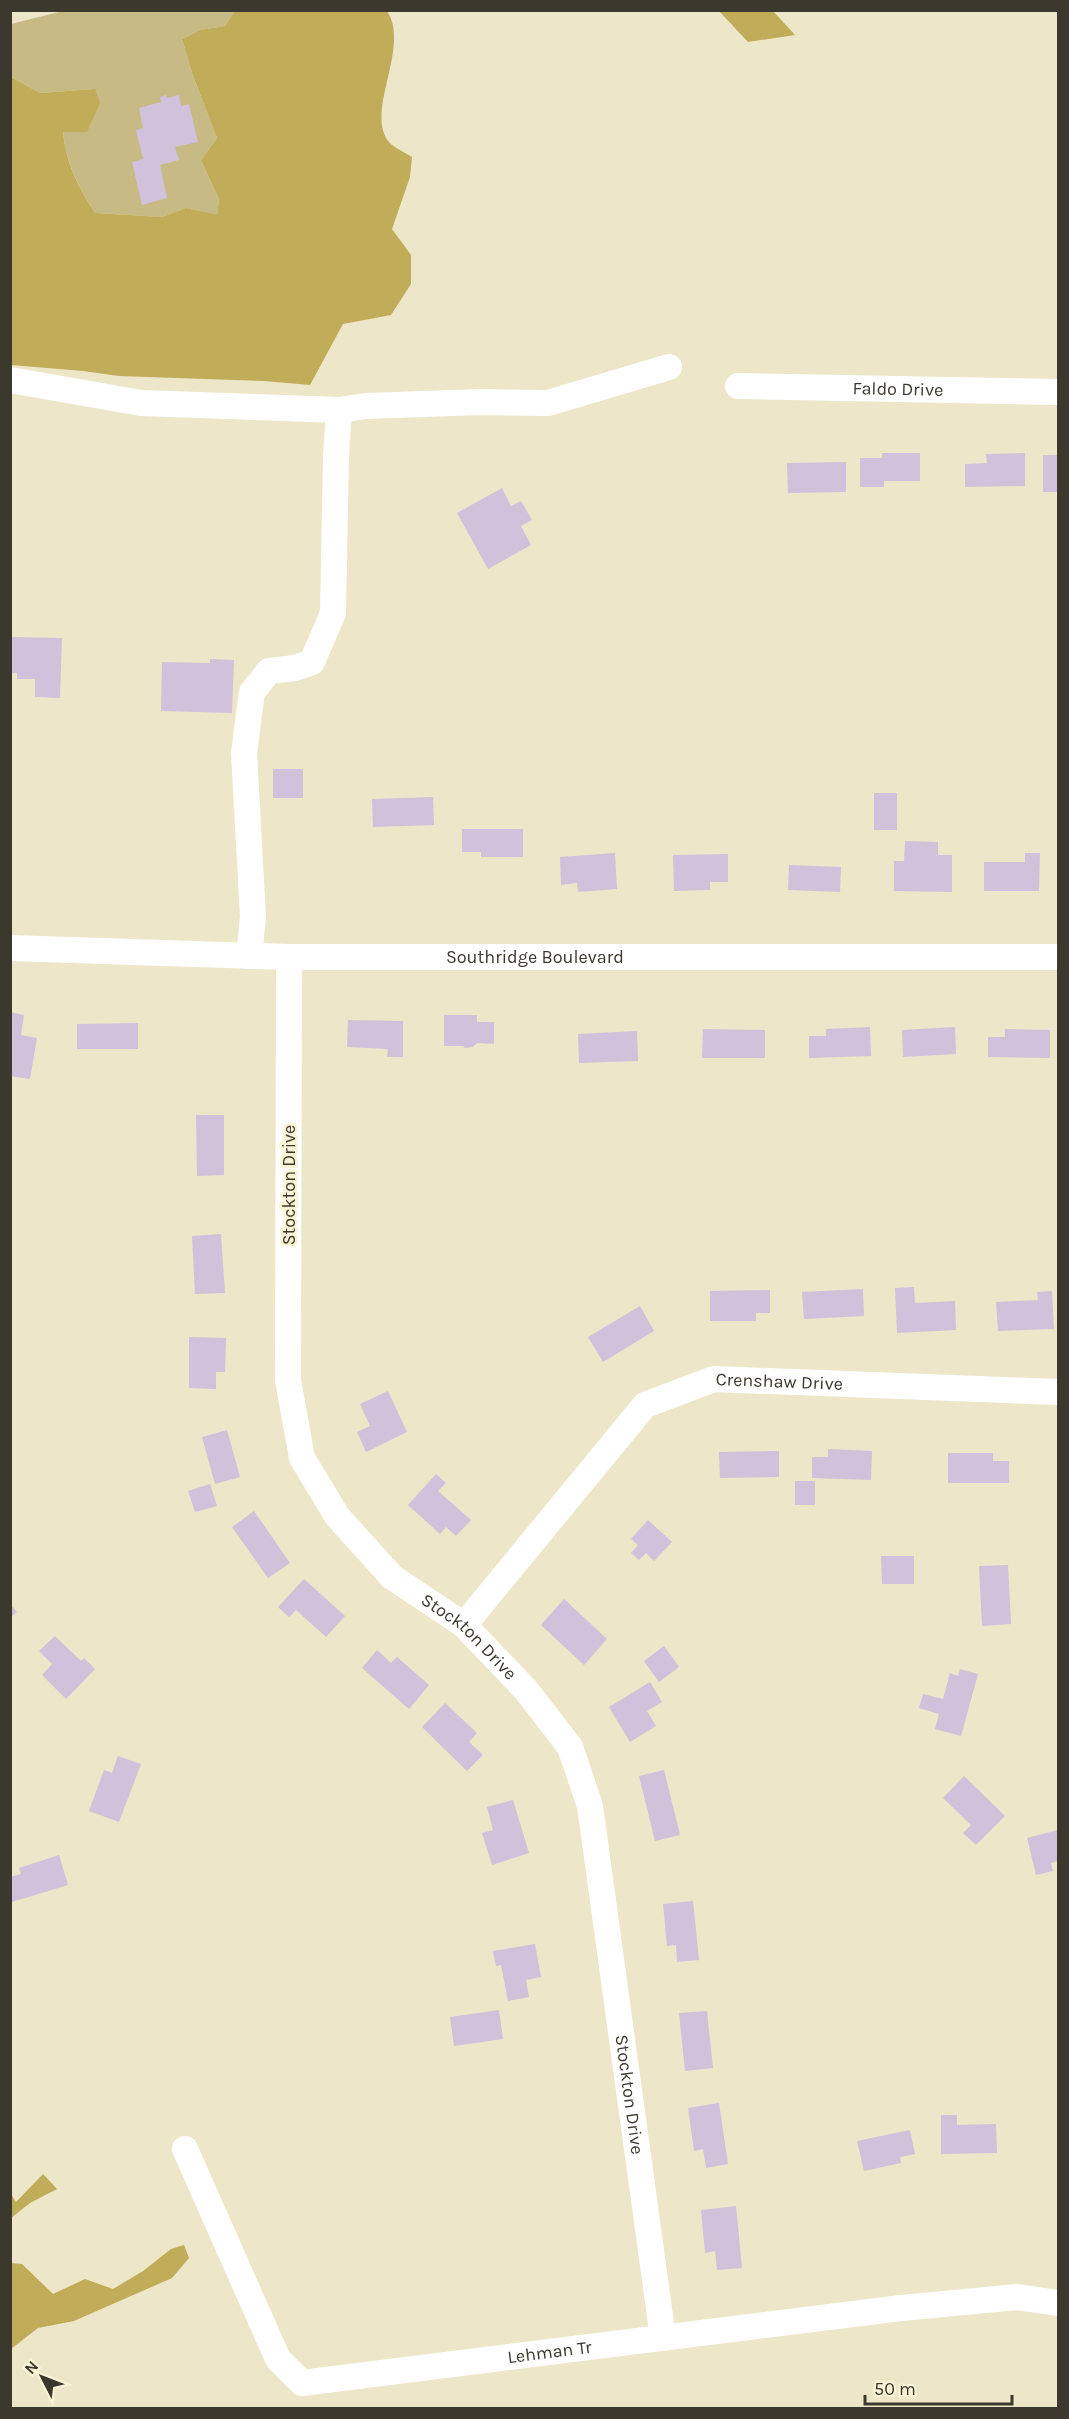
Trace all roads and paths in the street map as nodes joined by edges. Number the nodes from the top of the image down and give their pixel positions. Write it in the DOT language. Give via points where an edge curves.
graph roads {
  1 [pos="669,367"];
  2 [pos="10,380"];
  3 [pos="738,386"];
  4 [pos="1059,392"];
  5 [pos="339,410"];
  6 [pos="10,948"];
  7 [pos="249,956"];
  8 [pos="289,957"];
  9 [pos="1059,957"];
  10 [pos="1059,1392"];
  11 [pos="464,1625"];
  12 [pos="185,2149"];
  13 [pos="1059,2302"];
  14 [pos="663,2338"];
  1 -- 5 [label="street" via="548,403 458,402"];
  2 -- 5 [label="street" via="141,403"];
  3 -- 4 [label="street, Faldo Drive"];
  5 -- 7 [label="street" via="333,613 312,662 269,671 252,692 244,753 253,917"];
  6 -- 7 [label="street, Southridge Boulevard"];
  7 -- 8 [label="street, Southridge Boulevard"];
  8 -- 9 [label="street, Southridge Boulevard"];
  8 -- 11 [label="street, Stockton Drive" via="288,1380 302,1458 337,1516 392,1577"];
  10 -- 11 [label="street, Crenshaw Drive" via="714,1379 645,1405"];
  11 -- 14 [label="street, Stockton Drive" via="526,1690 570,1746 590,1806"];
  12 -- 14 [label="street, Lehman Tr" via="278,2359 302,2383"];
  13 -- 14 [label="street, Lehman Tr" via="1017,2296"];
}
